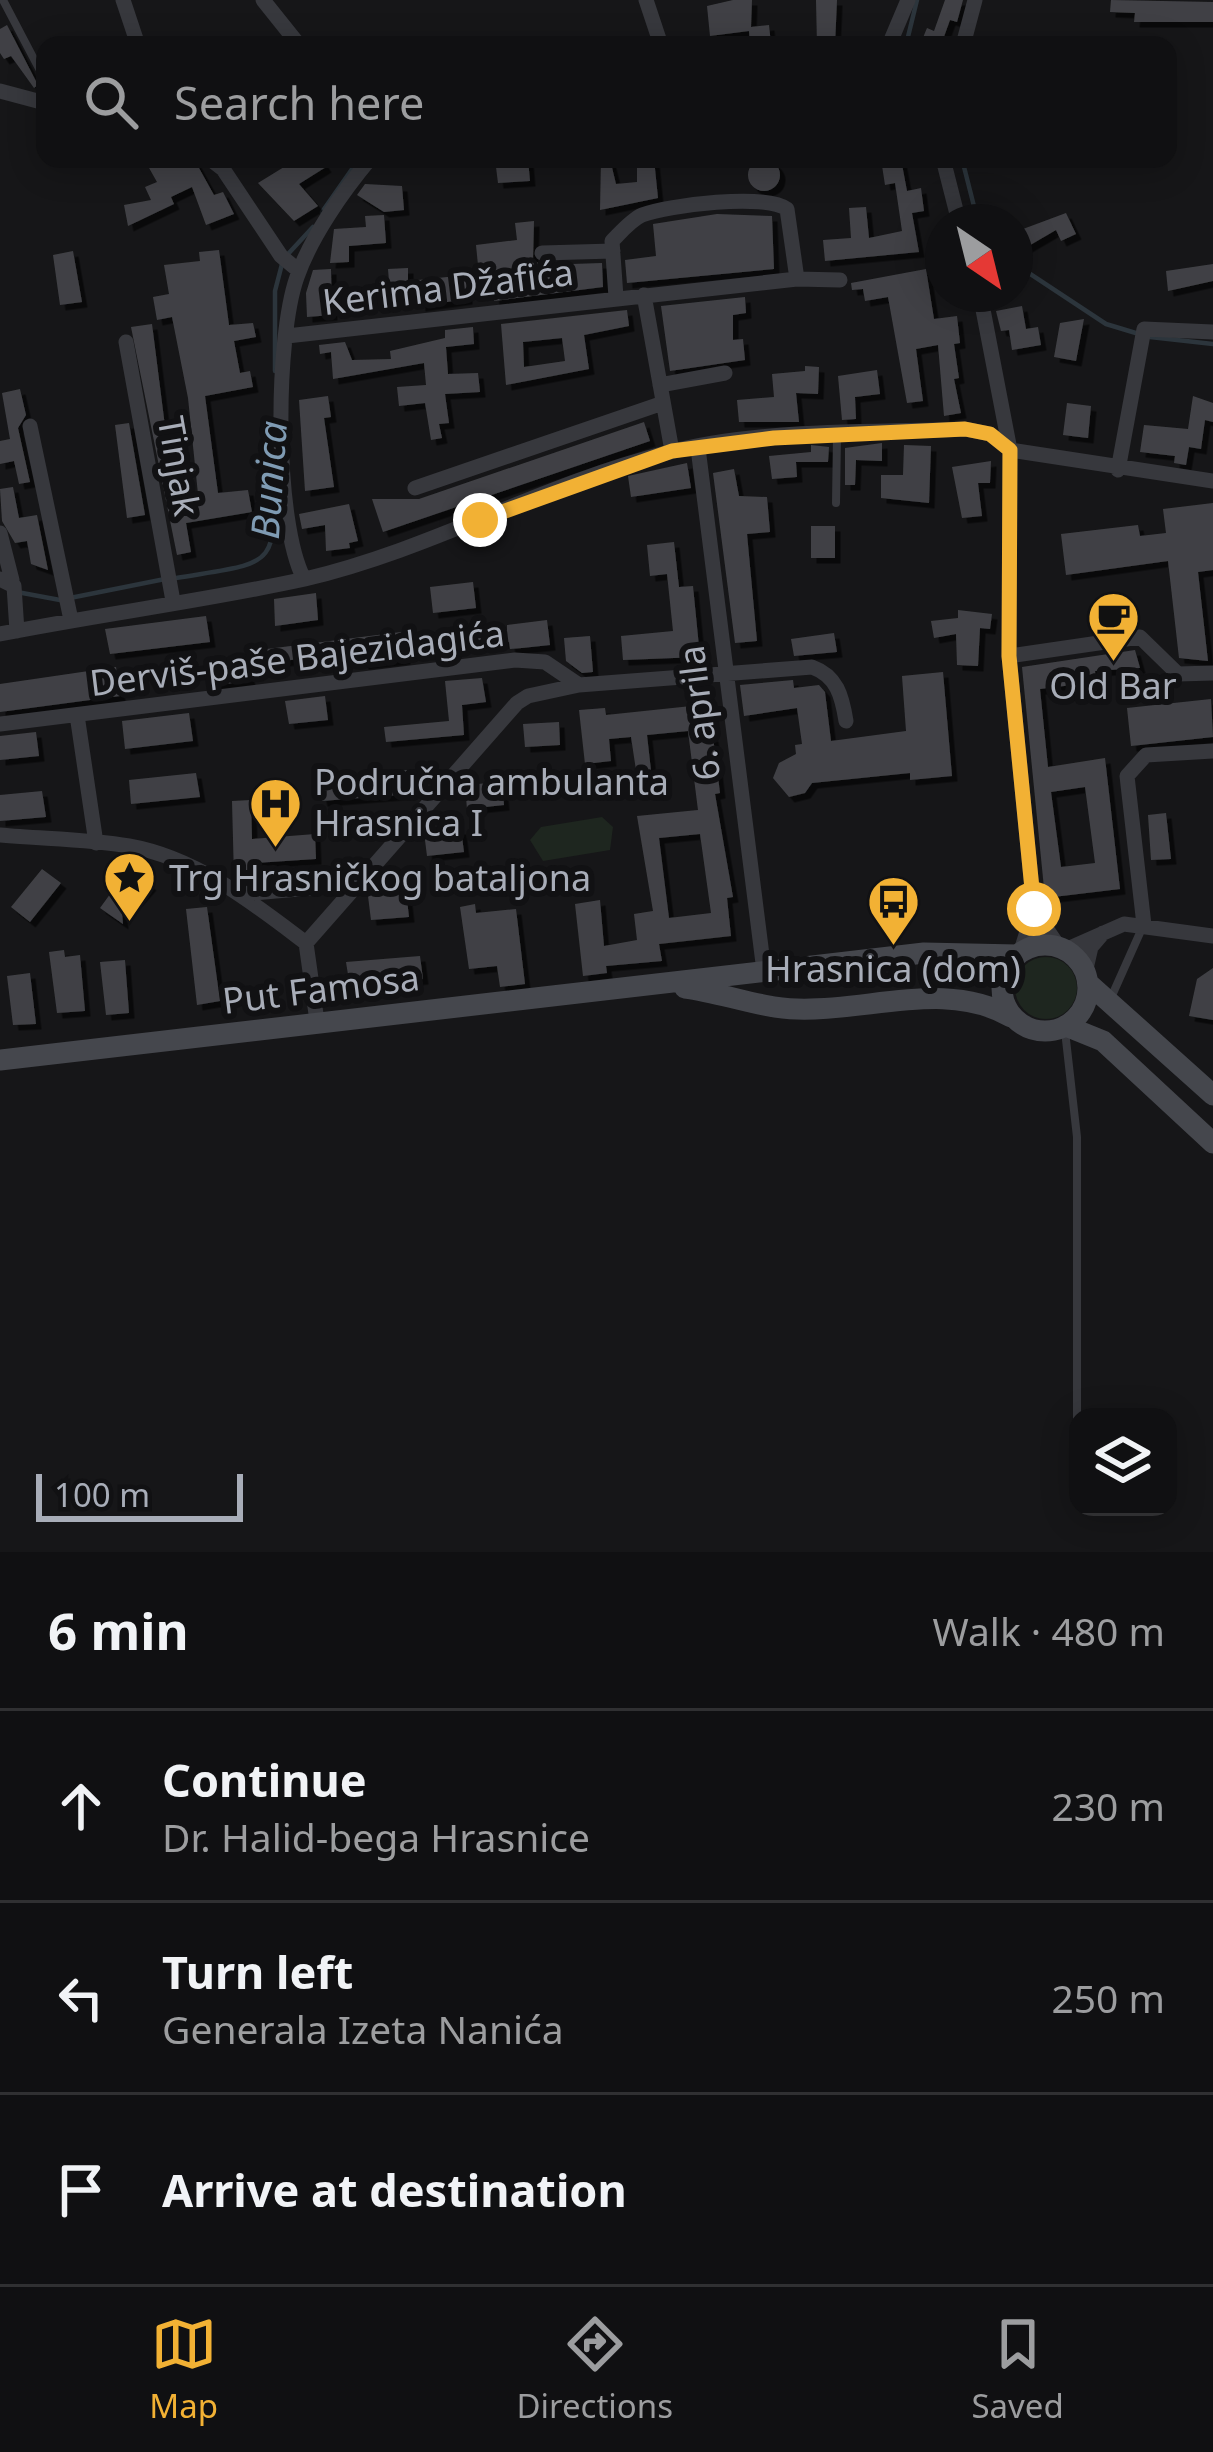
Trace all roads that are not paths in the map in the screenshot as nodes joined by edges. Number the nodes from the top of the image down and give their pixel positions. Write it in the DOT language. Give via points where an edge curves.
graph roads {
  1 [pos="3,0"];
  2 [pos="123,0"];
  3 [pos="263,0"];
  4 [pos="646,0"];
  5 [pos="908,0"];
  6 [pos="975,0"];
  7 [pos="135,36"];
  8 [pos="292,36"];
  9 [pos="658,36"];
  10 [pos="893,36"];
  11 [pos="965,36"];
  12 [pos="36,63"];
  13 [pos="2,96"];
  14 [pos="36,102"];
  15 [pos="222,168"];
  16 [pos="363,168"];
  17 [pos="945,168"];
  18 [pos="954,204"];
  19 [pos="613,251"];
  20 [pos="542,254"];
  21 [pos="290,264"];
  22 [pos="796,279"];
  23 [pos="840,280"];
  24 [pos="644,295"];
  25 [pos="616,297"];
  26 [pos="983,312"];
  27 [pos="1213,332"];
  28 [pos="287,336"];
  29 [pos="126,342"];
  30 [pos="725,373"];
  31 [pos="660,385"];
  32 [pos="663,404"];
  33 [pos="30,427"];
  34 [pos="837,435"];
  35 [pos="698,448"];
  36 [pos="1010,450"];
  37 [pos="672,451"];
  38 [pos="1118,470"];
  39 [pos="1213,481"];
  40 [pos="415,488"];
  41 [pos="836,503"];
  42 [pos="0,533"];
  43 [pos="304,579"];
  44 [pos="9,586"];
  45 [pos="170,588"];
  46 [pos="68,606"];
  47 [pos="8,633"];
  48 [pos="1009,656"];
  49 [pos="1213,673"];
  50 [pos="726,676"];
  51 [pos="579,685"];
  52 [pos="77,715"];
  53 [pos="846,721"];
  54 [pos="0,724"];
  55 [pos="1213,751"];
  56 [pos="0,835"];
  57 [pos="96,843"];
  58 [pos="356,884"];
  59 [pos="242,894"];
  60 [pos="1034,909"];
  61 [pos="1144,925"];
  62 [pos="1110,928"];
  63 [pos="1213,936"];
  64 [pos="306,944"];
  65 [pos="1062,948"];
  66 [pos="1019,953"];
  67 [pos="764,971"];
  68 [pos="1086,978"];
  69 [pos="649,983"];
  70 [pos="1109,1002"];
  71 [pos="1011,1017"];
  72 [pos="317,1022"];
  73 [pos="1064,1027"];
  74 [pos="0,1060"];
  75 [pos="1213,1095"];
  76 [pos="1213,1143"];
  77 [pos="1077,1408"];
  1 -- 12 [label="lane"];
  2 -- 7 [label="street"];
  3 -- 8 [label="street"];
  4 -- 9 [label="street"];
  5 -- 10 [label="street"];
  6 -- 11 [label="street"];
  13 -- 14 [label="street"];
  15 -- 21 [label="street"];
  16 -- 21 [label="street"];
  17 -- 18 [label="street"];
  19 -- 20 [label="street"];
  19 -- 22 [label="street, Kerima Džafića" via="637,217 778,202 787,209"];
  19 -- 25 [label="street, Kerima Džafića"];
  21 -- 28 [label="street"];
  22 -- 23 [label="street, Kerima Džafića"];
  22 -- 24 [label="street, Kerima Džafića"];
  24 -- 25 [label="street, Kerima Džafića"];
  24 -- 31 [label="street"];
  25 -- 28 [label="street, Kerima Džafića"];
  26 -- 36 [label="street"];
  27 -- 38 [label="street" via="1142,336"];
  28 -- 43 [label="street" via="282,453"];
  29 -- 45 [label="street, Tinjak"];
  30 -- 31 [label="street"];
  31 -- 32 [label="street"];
  32 -- 37 [label="street"];
  32 -- 40 [label="street"];
  33 -- 46 [label="street"];
  34 -- 35 [label="street"];
  34 -- 36 [label="street" via="965,429 990,434"];
  34 -- 41 [label="lane"];
  35 -- 37 [label="street"];
  35 -- 50 [label="street, 6. aprila"];
  36 -- 38 [label="street"];
  36 -- 48 [label="street"];
  37 -- 43 [label="street"];
  38 -- 39 [label="street"];
  42 -- 44 [label="street"];
  43 -- 45 [label="street"];
  44 -- 47 [label="street"];
  45 -- 46 [label="street"];
  46 -- 47 [label="street"];
  48 -- 49 [label="street" via="1140,637 1178,674"];
  48 -- 60 [label="street"];
  50 -- 51 [label="street, Derviš-paše Bajezidagića"];
  50 -- 53 [label="street, Derviš-paše Bajezidagića" via="826,672"];
  50 -- 67 [label="street, 6. aprila"];
  51 -- 52 [label="street, Derviš-paše Bajezidagića" via="545,662 515,661"];
  51 -- 58 [label="street" via="522,699"];
  52 -- 54 [label="street, Derviš-paše Bajezidagića"];
  52 -- 57 [label="street"];
  55 -- 61 [label="street" via="1146,755 1127,776"];
  56 -- 57 [label="street"];
  57 -- 59 [label="street" via="179,861"];
  58 -- 59 [label="street"];
  58 -- 64 [label="street"];
  59 -- 64 [label="street"];
  60 -- 65 [label="street"];
  60 -- 66 [label="street"];
  61 -- 62 [label="street"];
  61 -- 63 [label="street"];
  61 -- 70 [label="lane"];
  62 -- 65 [label="street"];
  62 -- 68 [label="street" via="1091,947"];
  64 -- 72 [label="street"];
  65 -- 66 [label="main road"];
  65 -- 68 [label="main road"];
  66 -- 67 [label="main road, Put Famosa" via="924,952"];
  66 -- 71 [label="main road" via="1002,978"];
  67 -- 69 [label="main road, Put Famosa"];
  68 -- 70 [label="main road"];
  68 -- 73 [label="main road" via="1085,1004"];
  69 -- 71 [label="main road, Put Famosa" via="798,1010 951,998"];
  69 -- 72 [label="main road, Put Famosa"];
  70 -- 75 [label="main road"];
  71 -- 73 [label="main road" via="1030,1030"];
  72 -- 74 [label="main road, Put Famosa"];
  73 -- 76 [label="main road" via="1103,1040"];
  73 -- 77 [label="lane" via="1077,1137"];
}
